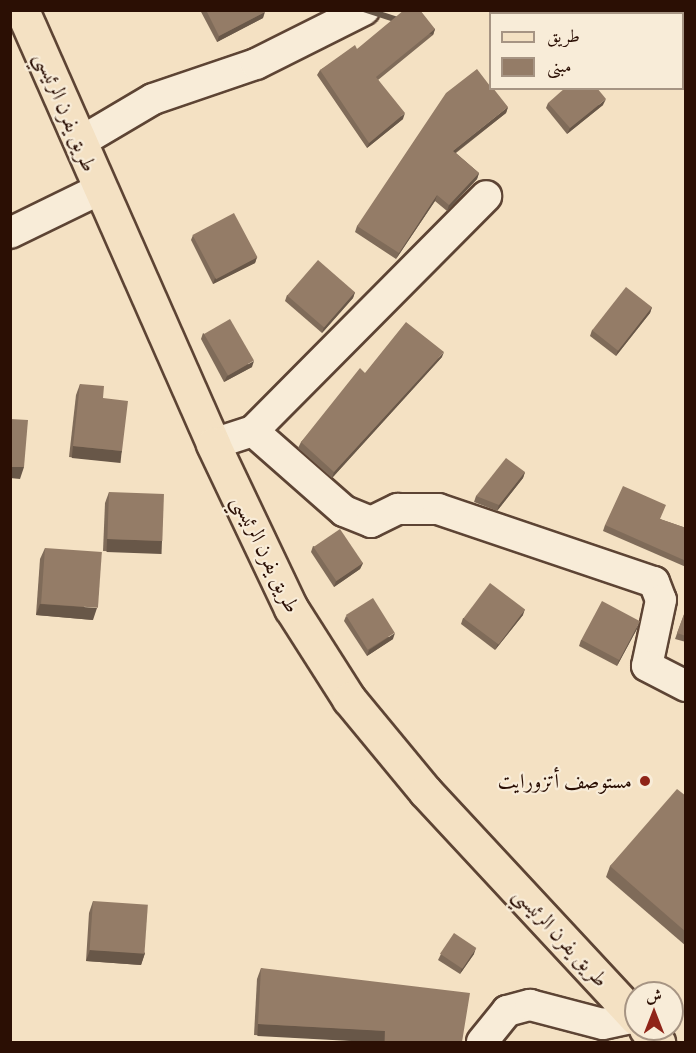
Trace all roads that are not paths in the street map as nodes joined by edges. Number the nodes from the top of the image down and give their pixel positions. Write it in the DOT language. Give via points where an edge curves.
graph roads {
  1 [pos="22,10"];
  2 [pos="364,10"];
  3 [pos="82,141"];
  4 [pos="98,190"];
  5 [pos="486,196"];
  6 [pos="10,233"];
  7 [pos="253,431"];
  8 [pos="213,444"];
  9 [pos="686,686"];
  10 [pos="624,1005"];
  11 [pos="624,1022"];
  12 [pos="482,1042"];
  1 -- 3 [label="main road, طريق يفرن الرئيسي"];
  2 -- 3 [label="street" via="256,64 153,99"];
  3 -- 4 [label="main road, طريق يفرن الرئيسي"];
  4 -- 6 [label="street"];
  4 -- 8 [label="main road, طريق يفرن الرئيسي"];
  5 -- 7 [label="street"];
  7 -- 8 [label="street"];
  7 -- 9 [label="street" via="344,511 371,522 398,509 438,509 654,582 661,600 647,666"];
  8 -- 10 [label="main road, طريق يفرن الرئيسي" via="291,608 349,699 425,791"];
  11 -- 12 [label="street" via="603,1024 530,1005 507,1011"];
}
